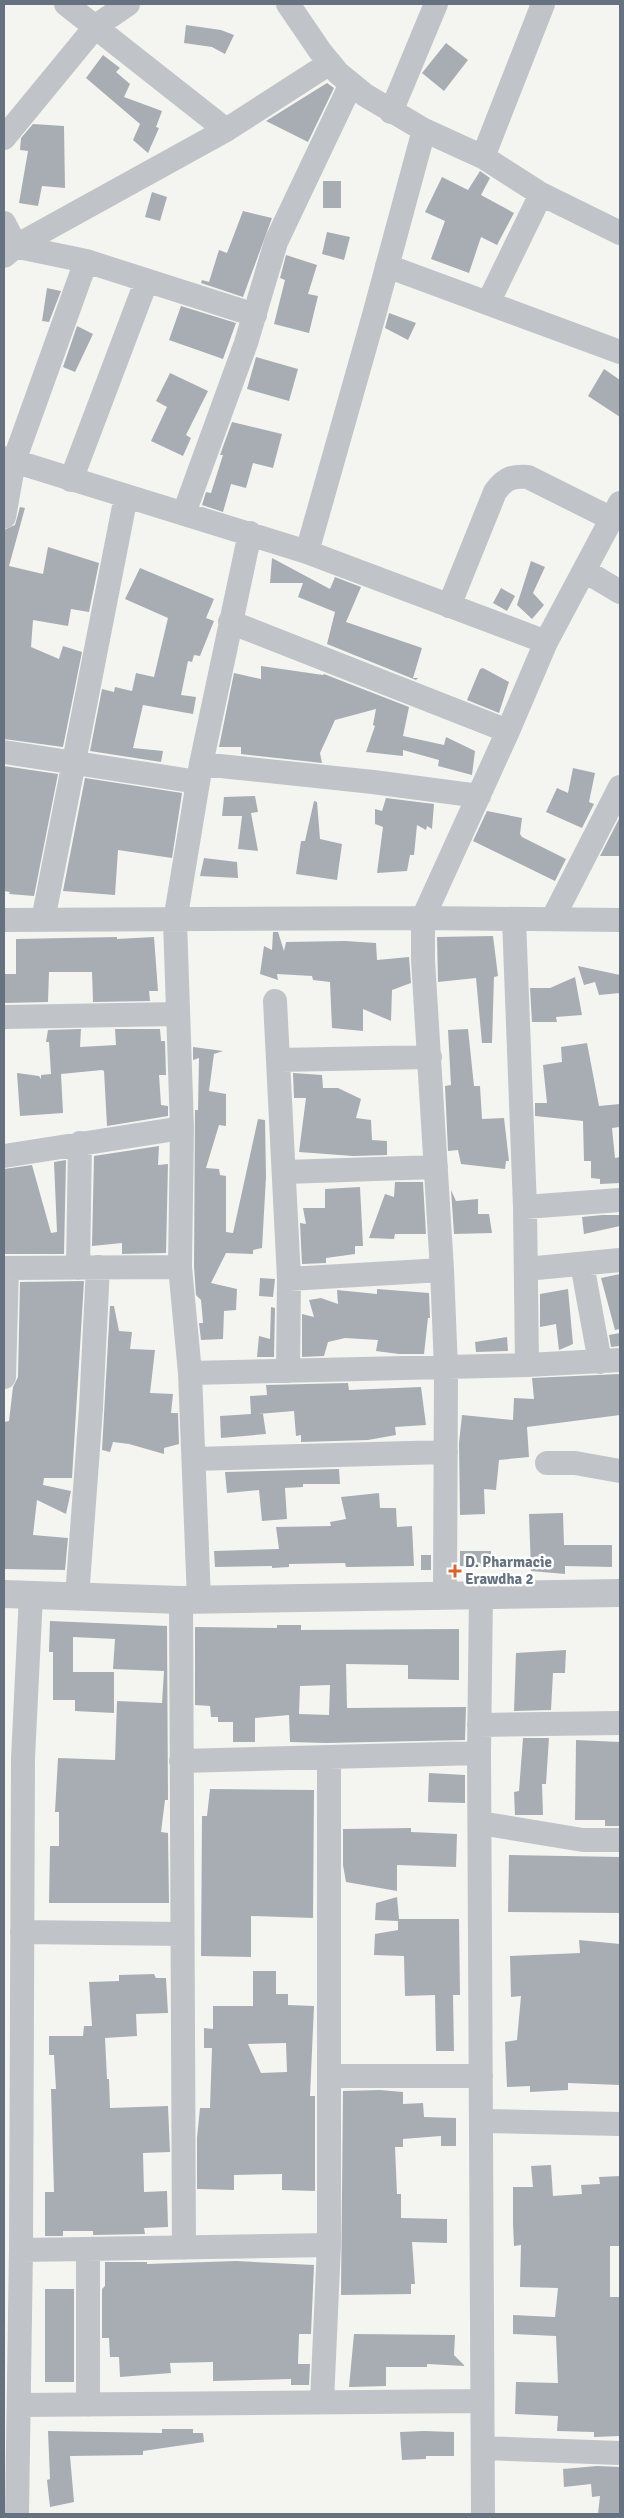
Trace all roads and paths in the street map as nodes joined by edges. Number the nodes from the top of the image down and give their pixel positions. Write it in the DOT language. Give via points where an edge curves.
graph roads {
  1 [pos="66,4"];
  2 [pos="128,4"];
  3 [pos="288,4"];
  4 [pos="436,4"];
  5 [pos="543,4"];
  6 [pos="96,26"];
  7 [pos="330,63"];
  8 [pos="351,84"];
  9 [pos="391,112"];
  10 [pos="226,130"];
  11 [pos="424,130"];
  12 [pos="4,138"];
  13 [pos="483,157"];
  14 [pos="541,194"];
  15 [pos="4,223"];
  16 [pos="620,233"];
  17 [pos="8,249"];
  18 [pos="86,261"];
  19 [pos="387,266"];
  20 [pos="146,282"];
  21 [pos="488,303"];
  22 [pos="255,315"];
  23 [pos="620,352"];
  24 [pos="9,460"];
  25 [pos="71,480"];
  26 [pos="126,496"];
  27 [pos="616,511"];
  28 [pos="184,513"];
  29 [pos="4,517"];
  30 [pos="250,533"];
  31 [pos="306,552"];
  32 [pos="584,571"];
  33 [pos="620,592"];
  34 [pos="449,606"];
  35 [pos="230,622"];
  36 [pos="546,642"];
  37 [pos="508,731"];
  38 [pos="4,752"];
  39 [pos="74,762"];
  40 [pos="200,773"];
  41 [pos="620,787"];
  42 [pos="479,796"];
  43 [pos="424,918"];
  44 [pos="554,918"];
  45 [pos="514,919"];
  46 [pos="4,920"];
  47 [pos="43,920"];
  48 [pos="620,920"];
  49 [pos="174,921"];
  50 [pos="275,1001"];
  51 [pos="178,1014"];
  52 [pos="4,1017"];
  53 [pos="430,1057"];
  54 [pos="280,1060"];
  55 [pos="182,1128"];
  56 [pos="80,1143"];
  57 [pos="4,1156"];
  58 [pos="436,1167"];
  59 [pos="285,1172"];
  60 [pos="620,1200"];
  61 [pos="525,1207"];
  62 [pos="620,1260"];
  63 [pos="582,1264"];
  64 [pos="180,1267"];
  65 [pos="6,1268"];
  66 [pos="88,1268"];
  67 [pos="526,1269"];
  68 [pos="442,1270"];
  69 [pos="289,1278"];
  70 [pos="610,1361"];
  71 [pos="527,1365"];
  72 [pos="446,1368"];
  73 [pos="288,1371"];
  74 [pos="190,1373"];
  75 [pos="4,1377"];
  76 [pos="446,1452"];
  77 [pos="194,1459"];
  78 [pos="547,1463"];
  79 [pos="620,1471"];
  80 [pos="620,1593"];
  81 [pos="4,1594"];
  82 [pos="31,1595"];
  83 [pos="445,1595"];
  84 [pos="481,1595"];
  85 [pos="77,1597"];
  86 [pos="190,1600"];
  87 [pos="620,1722"];
  88 [pos="479,1725"];
  89 [pos="479,1753"];
  90 [pos="329,1757"];
  91 [pos="13,1758"];
  92 [pos="181,1761"];
  93 [pos="480,1823"];
  94 [pos="620,1840"];
  95 [pos="22,1932"];
  96 [pos="182,1934"];
  97 [pos="13,2075"];
  98 [pos="329,2076"];
  99 [pos="481,2076"];
  100 [pos="482,2121"];
  101 [pos="620,2124"];
  102 [pos="328,2245"];
  103 [pos="184,2248"];
  104 [pos="21,2250"];
  105 [pos="88,2250"];
  106 [pos="482,2401"];
  107 [pos="322,2402"];
  108 [pos="88,2405"];
  109 [pos="14,2413"];
  110 [pos="483,2448"];
  111 [pos="620,2453"];
  112 [pos="17,2514"];
  113 [pos="483,2514"];
  1 -- 6 [label="street"];
  2 -- 6 [label="street"];
  3 -- 7 [label="street"];
  4 -- 9 [label="street"];
  5 -- 13 [label="street"];
  6 -- 10 [label="street"];
  6 -- 12 [label="street"];
  7 -- 8 [label="street"];
  7 -- 10 [label="street"];
  8 -- 9 [label="street"];
  8 -- 22 [label="street" via="276,242"];
  9 -- 11 [label="street"];
  10 -- 17 [label="street"];
  11 -- 13 [label="street"];
  11 -- 19 [label="street"];
  13 -- 14 [label="street"];
  14 -- 16 [label="street"];
  14 -- 21 [label="street"];
  15 -- 17 [label="street"];
  17 -- 18 [label="street"];
  18 -- 20 [label="street"];
  18 -- 24 [label="street"];
  19 -- 21 [label="street"];
  19 -- 31 [label="street"];
  20 -- 22 [label="street"];
  20 -- 25 [label="street"];
  21 -- 23 [label="street"];
  22 -- 28 [label="street"];
  24 -- 25 [label="street"];
  24 -- 29 [label="street"];
  25 -- 26 [label="street"];
  26 -- 28 [label="street"];
  26 -- 39 [label="street"];
  27 -- 32 [label="street"];
  27 -- 34 [label="street" via="528,477 514,476 503,481 494,492"];
  28 -- 30 [label="street"];
  30 -- 31 [label="street"];
  30 -- 35 [label="street"];
  31 -- 34 [label="street"];
  32 -- 33 [label="street"];
  32 -- 36 [label="street"];
  34 -- 36 [label="street"];
  35 -- 37 [label="street"];
  35 -- 40 [label="street"];
  36 -- 37 [label="street"];
  37 -- 42 [label="street"];
  38 -- 39 [label="street"];
  39 -- 40 [label="street"];
  39 -- 47 [label="street"];
  40 -- 42 [label="street" via="374,782"];
  40 -- 49 [label="street"];
  41 -- 44 [label="street"];
  42 -- 43 [label="street"];
  43 -- 45 [label="street"];
  43 -- 49 [label="street"];
  43 -- 53 [label="street" via="423,960"];
  44 -- 45 [label="street"];
  44 -- 48 [label="street"];
  45 -- 61 [label="street"];
  46 -- 47 [label="street"];
  47 -- 49 [label="street"];
  49 -- 51 [label="street"];
  50 -- 54 [label="street"];
  51 -- 52 [label="street"];
  51 -- 55 [label="street"];
  53 -- 54 [label="street"];
  53 -- 58 [label="street"];
  54 -- 59 [label="street"];
  55 -- 56 [label="street"];
  55 -- 64 [label="street"];
  56 -- 57 [label="street"];
  56 -- 66 [label="street"];
  58 -- 59 [label="street"];
  58 -- 68 [label="street"];
  59 -- 69 [label="street"];
  60 -- 61 [label="street"];
  61 -- 67 [label="street"];
  62 -- 63 [label="street"];
  63 -- 67 [label="street"];
  63 -- 70 [label="street"];
  64 -- 66 [label="street"];
  64 -- 74 [label="street"];
  65 -- 66 [label="street"];
  65 -- 75 [label="street"];
  66 -- 85 [label="street" via="91,1408"];
  67 -- 71 [label="street"];
  68 -- 69 [label="street"];
  68 -- 72 [label="street"];
  69 -- 73 [label="street"];
  70 -- 71 [label="street"];
  71 -- 72 [label="street"];
  72 -- 73 [label="street"];
  72 -- 76 [label="street"];
  73 -- 74 [label="street"];
  74 -- 77 [label="street"];
  76 -- 77 [label="street"];
  76 -- 83 [label="street"];
  77 -- 86 [label="street"];
  78 -- 79 [label="street" via="575,1463"];
  80 -- 84 [label="street"];
  81 -- 82 [label="street"];
  82 -- 85 [label="street"];
  82 -- 91 [label="street"];
  83 -- 84 [label="street"];
  83 -- 86 [label="street"];
  84 -- 88 [label="street"];
  85 -- 86 [label="street"];
  86 -- 92 [label="street"];
  87 -- 88 [label="street"];
  88 -- 89 [label="street"];
  89 -- 90 [label="street"];
  89 -- 93 [label="street"];
  90 -- 92 [label="street"];
  90 -- 98 [label="street"];
  91 -- 95 [label="street"];
  92 -- 96 [label="street"];
  93 -- 94 [label="street" via="583,1840"];
  93 -- 99 [label="street"];
  95 -- 96 [label="street"];
  95 -- 97 [label="street"];
  96 -- 103 [label="street"];
  97 -- 104 [label="street"];
  98 -- 99 [label="street"];
  98 -- 102 [label="street"];
  99 -- 100 [label="street"];
  100 -- 101 [label="street"];
  100 -- 106 [label="street"];
  102 -- 103 [label="street"];
  102 -- 107 [label="street"];
  103 -- 105 [label="street"];
  104 -- 105 [label="street"];
  104 -- 109 [label="street"];
  105 -- 108 [label="street"];
  106 -- 107 [label="street"];
  106 -- 110 [label="street"];
  107 -- 108 [label="street"];
  108 -- 109 [label="street"];
  109 -- 112 [label="street"];
  110 -- 111 [label="street"];
  110 -- 113 [label="street"];
}
